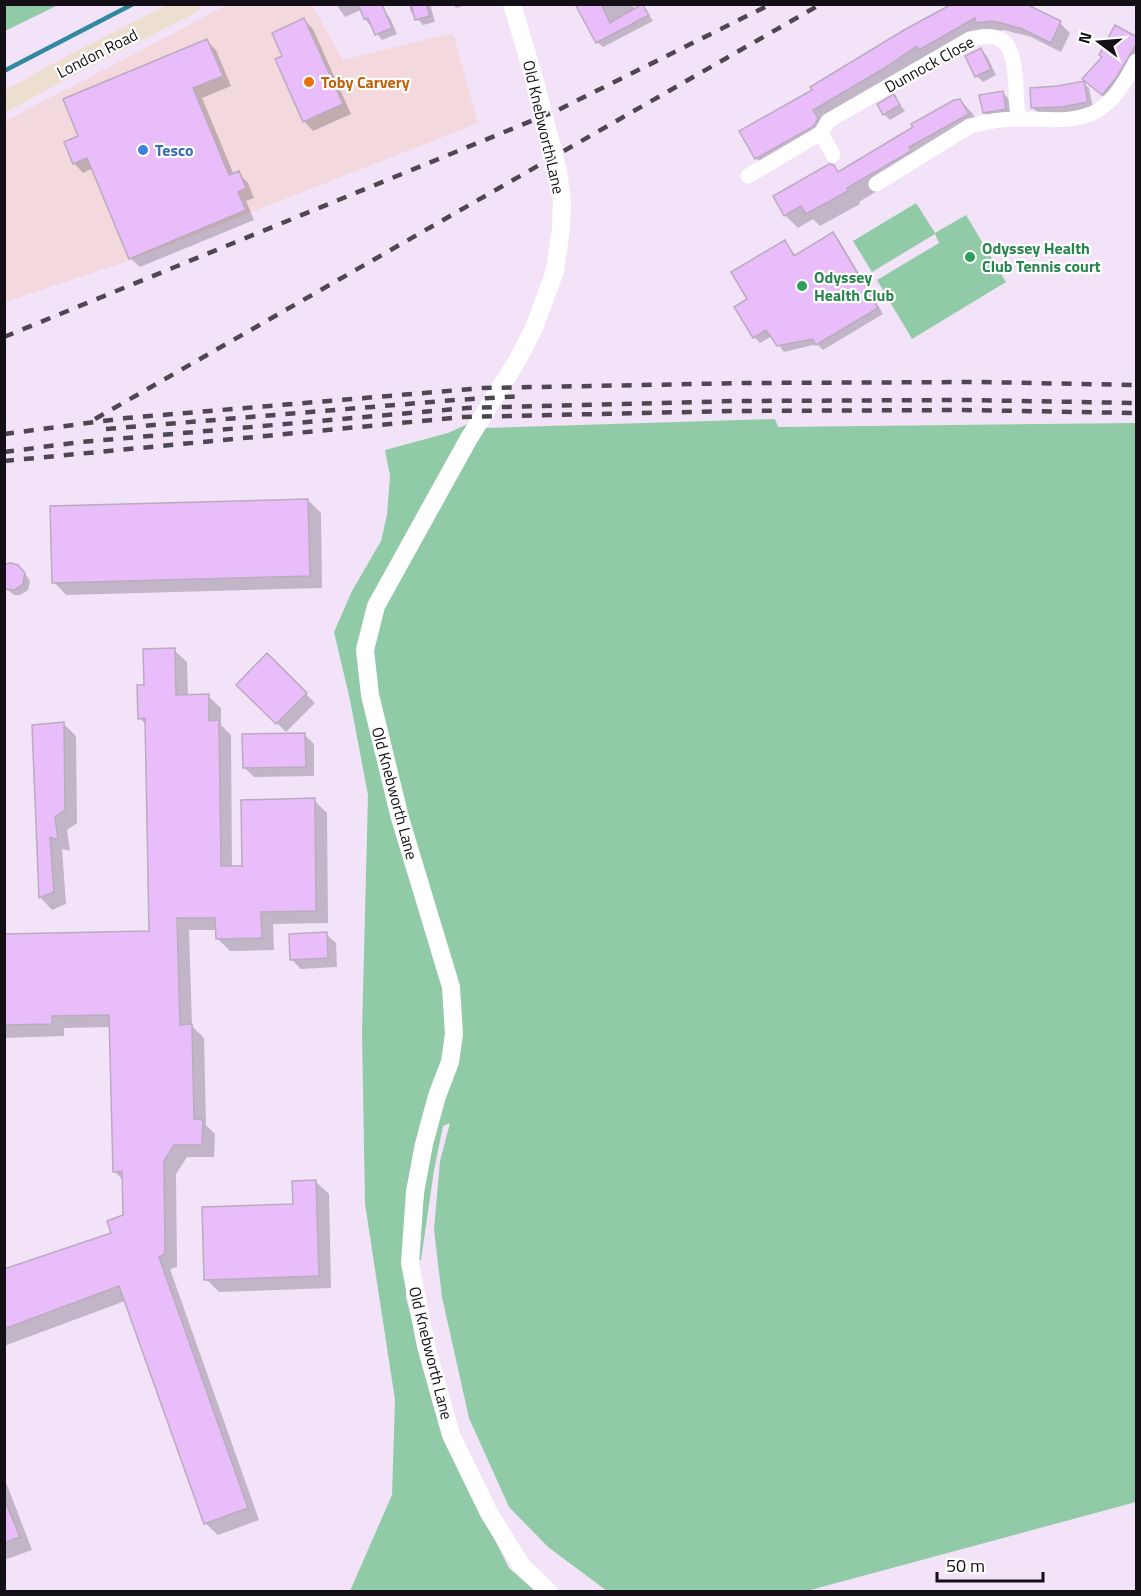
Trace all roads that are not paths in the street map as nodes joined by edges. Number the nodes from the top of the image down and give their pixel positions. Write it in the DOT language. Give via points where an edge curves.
graph roads {
  1 [pos="190,4"];
  2 [pos="512,4"];
  3 [pos="1137,60"];
  4 [pos="4,102"];
  5 [pos="1018,119"];
  6 [pos="821,133"];
  7 [pos="833,155"];
  8 [pos="748,176"];
  9 [pos="876,184"];
  10 [pos="549,1592"];
  1 -- 4 [label="main road, London Road"];
  2 -- 10 [label="street, Old Knebworth Lane" via="558,171 562,202 555,271 521,353 376,606 365,650 370,695 400,818 452,999 454,1034 450,1062 424,1144 410,1263 426,1346 451,1435 489,1513 521,1565"];
  3 -- 5 [label="street" via="1116,94 1095,112 1069,120"];
  5 -- 6 [label="street, Dunnock Close" via="1012,52 1000,38 990,35 970,39 926,64 828,121"];
  5 -- 9 [label="street" via="970,126"];
  6 -- 7 [label="street"];
  6 -- 8 [label="street, Dunnock Close"];
}
